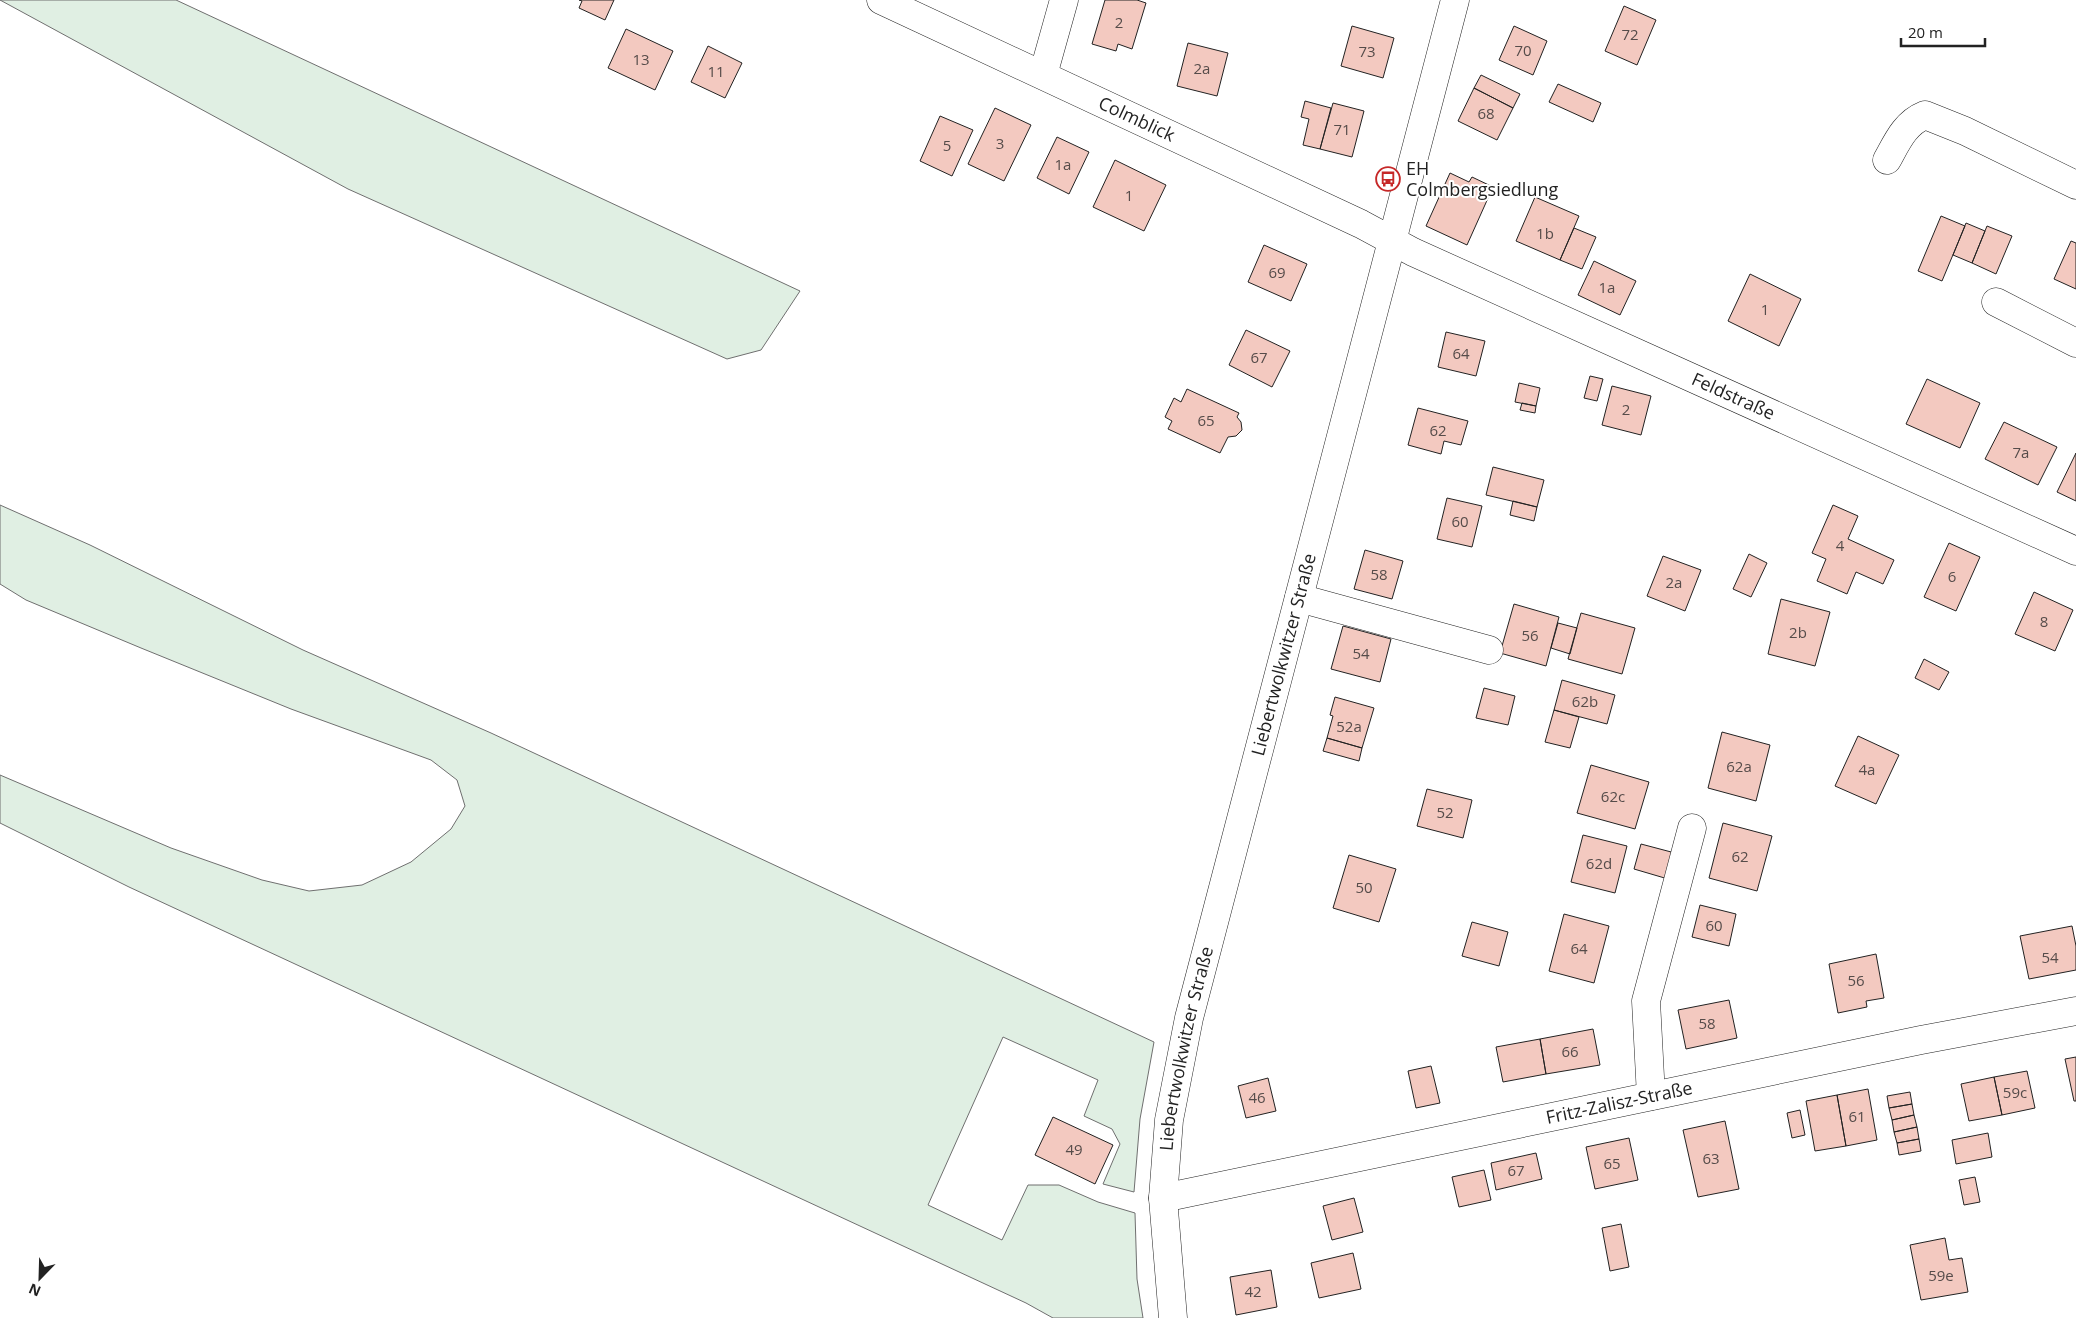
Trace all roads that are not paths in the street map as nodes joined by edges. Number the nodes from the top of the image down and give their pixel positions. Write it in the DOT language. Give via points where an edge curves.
graph roads {
  1 [pos="881,0"];
  2 [pos="1064,0"];
  3 [pos="1455,0"];
  4 [pos="1043,75"];
  5 [pos="1887,160"];
  6 [pos="2076,185"];
  7 [pos="1392,241"];
  8 [pos="1996,302"];
  9 [pos="2076,342"];
  10 [pos="2076,551"];
  11 [pos="1299,598"];
  12 [pos="1488,650"];
  13 [pos="1692,828"];
  14 [pos="2076,1011"];
  15 [pos="1651,1096"];
  16 [pos="1163,1198"];
  17 [pos="1173,1318"];
  1 -- 4 [label="street, Colmblick"];
  2 -- 4 [label="street"];
  3 -- 7 [label="street, Liebertwolkwitzer Straße"];
  4 -- 7 [label="street, Colmblick"];
  5 -- 6 [label="street" via="1905,129 1915,119 1926,115"];
  7 -- 10 [label="street, Feldstraße"];
  7 -- 11 [label="street, Liebertwolkwitzer Straße"];
  8 -- 9 [label="street"];
  11 -- 12 [label="street"];
  11 -- 16 [label="street, Liebertwolkwitzer Straße" via="1189,1018 1169,1120"];
  13 -- 15 [label="street" via="1646,1000"];
  14 -- 15 [label="street, Fritz-Zalisz-Straße"];
  15 -- 16 [label="street, Fritz-Zalisz-Straße"];
  16 -- 17 [label="street, Liebertwolkwitzer Straße"];
}
